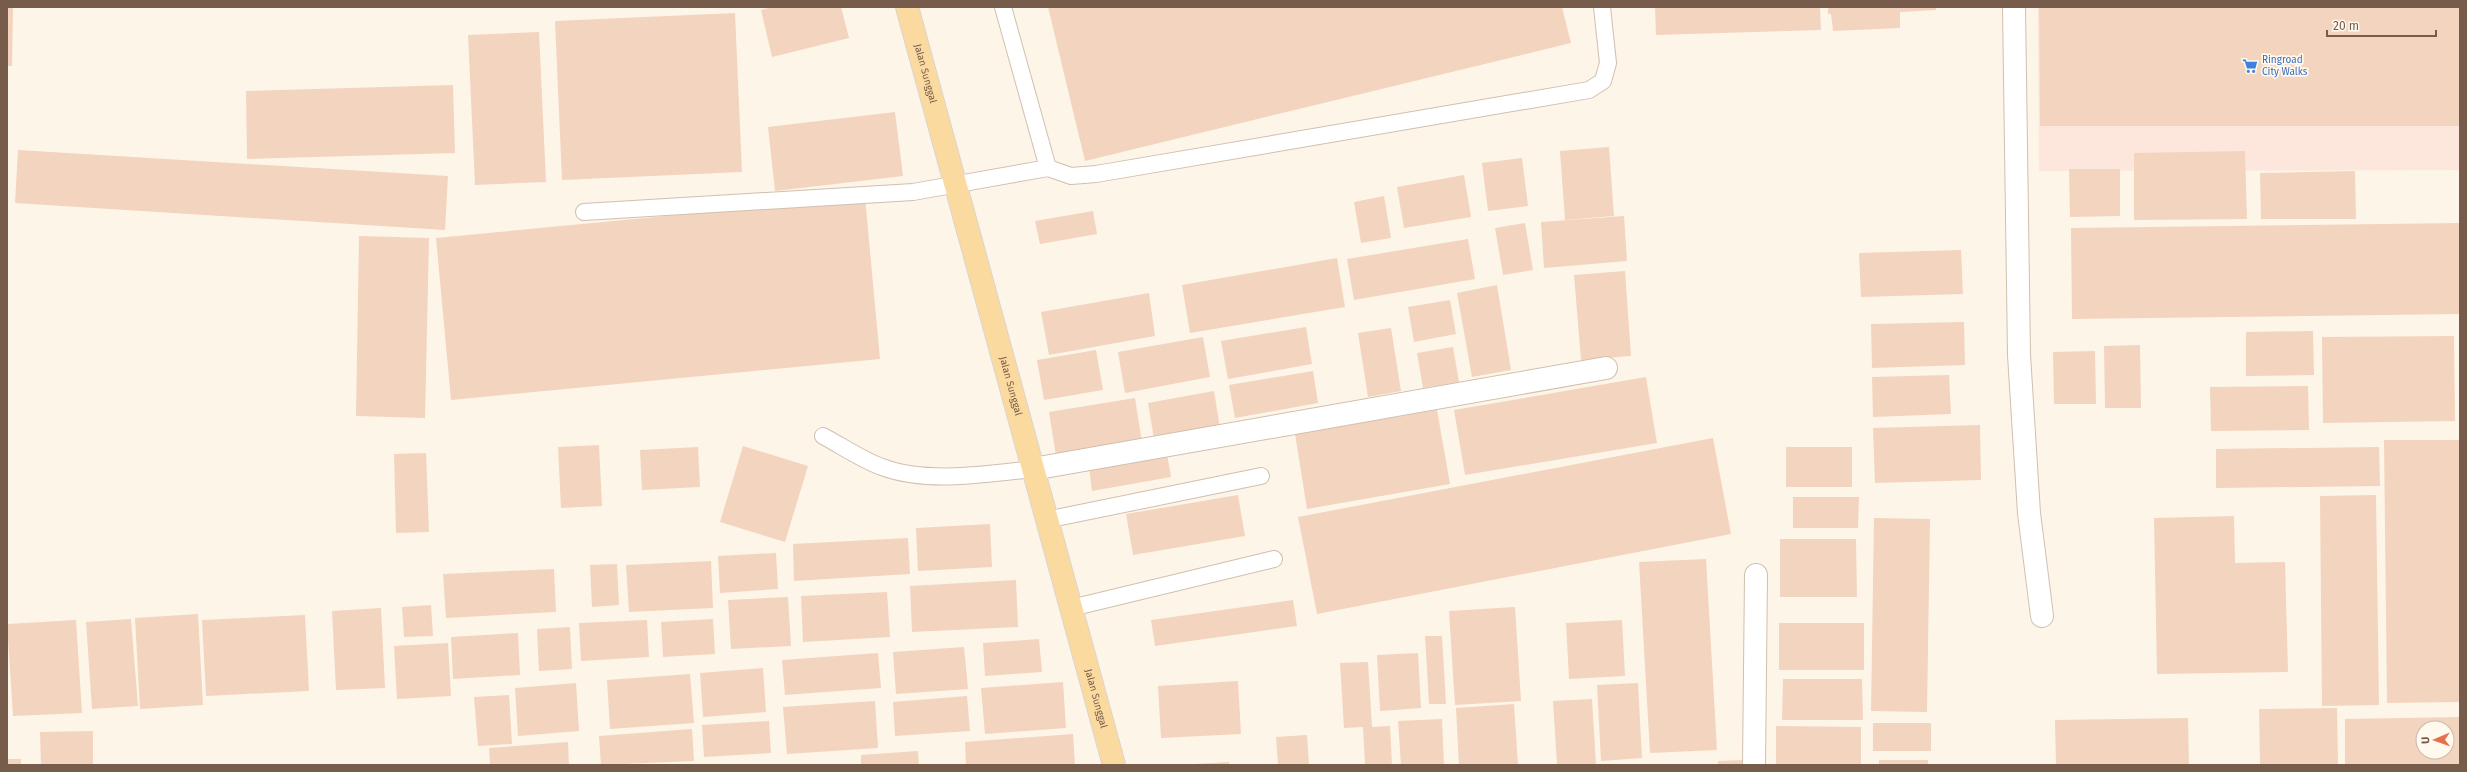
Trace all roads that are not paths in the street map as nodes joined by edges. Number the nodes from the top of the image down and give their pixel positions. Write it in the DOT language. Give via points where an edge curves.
graph roads {
  1 [pos="907,7"];
  2 [pos="1003,7"];
  3 [pos="1602,7"];
  4 [pos="2014,7"];
  5 [pos="1048,168"];
  6 [pos="956,185"];
  7 [pos="584,212"];
  8 [pos="1606,368"];
  9 [pos="823,436"];
  10 [pos="1033,469"];
  11 [pos="1261,476"];
  12 [pos="1046,520"];
  13 [pos="1274,559"];
  14 [pos="1756,574"];
  15 [pos="1071,608"];
  16 [pos="2042,616"];
  17 [pos="1114,765"];
  18 [pos="1754,765"];
  1 -- 6 [label="main road, Jalan Sunggal"];
  2 -- 5 [label="lane"];
  3 -- 5 [label="lane" via="1608,63 1602,81 1589,90 1096,174 1070,176"];
  4 -- 16 [label="street" via="2019,355 2029,513"];
  5 -- 6 [label="lane"];
  6 -- 7 [label="lane" via="913,192"];
  6 -- 10 [label="main road, Jalan Sunggal"];
  8 -- 10 [label="street"];
  9 -- 10 [label="lane" via="881,467 918,475 982,475"];
  10 -- 12 [label="main road, Jalan Sunggal"];
  11 -- 12 [label="lane"];
  12 -- 15 [label="main road, Jalan Sunggal"];
  13 -- 15 [label="lane"];
  14 -- 18 [label="street"];
  15 -- 17 [label="main road, Jalan Sunggal"];
}
